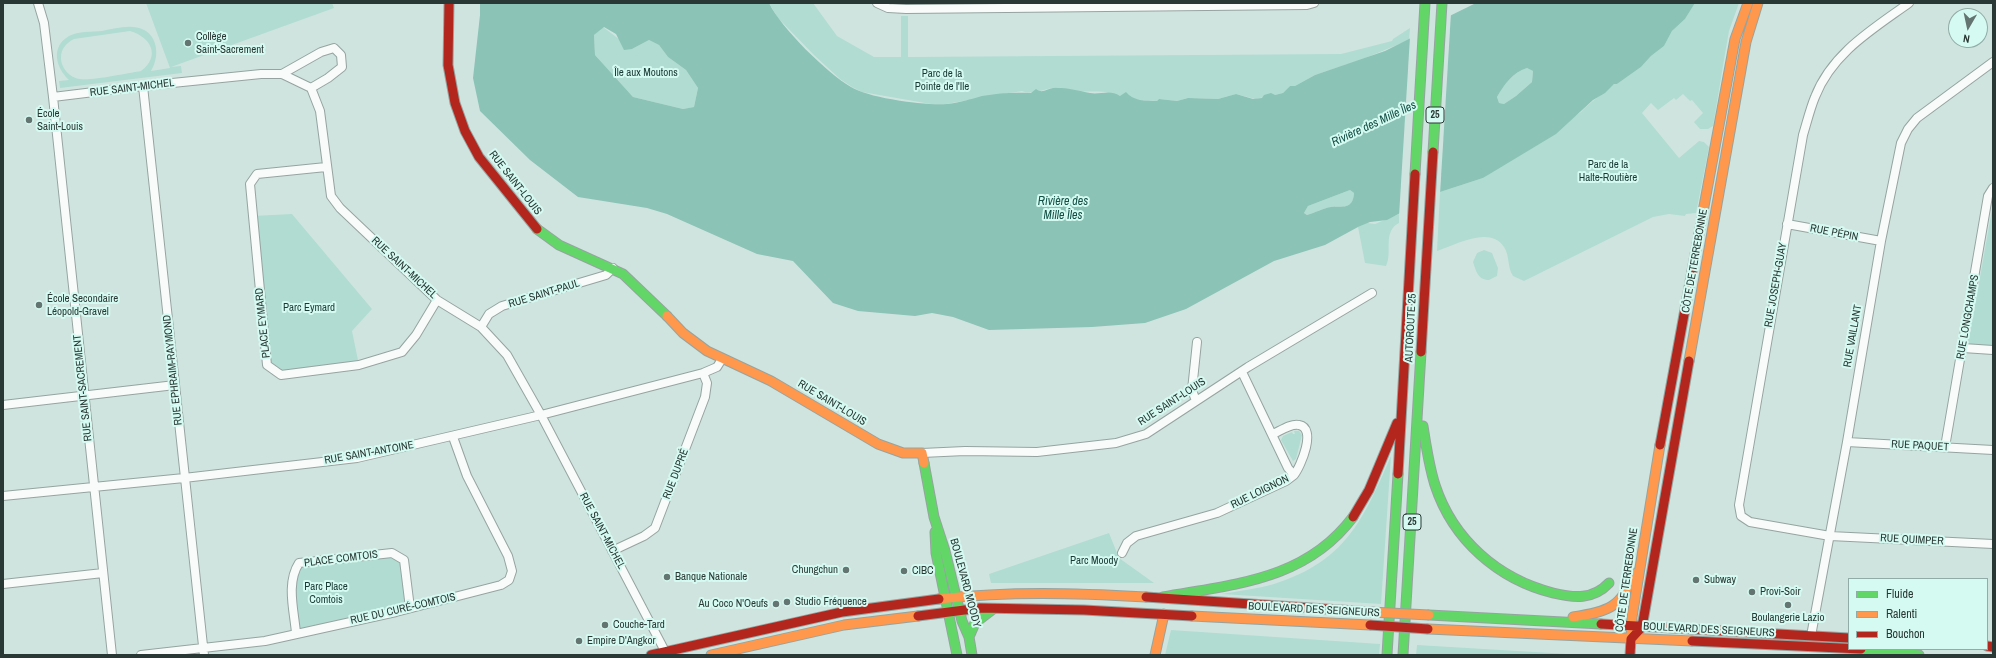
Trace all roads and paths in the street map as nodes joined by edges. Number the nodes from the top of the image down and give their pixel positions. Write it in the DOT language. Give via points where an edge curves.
graph roads {
  1 [pos="38,3"];
  2 [pos="449,3"];
  3 [pos="877,3"];
  4 [pos="1314,3"];
  5 [pos="1425,3"];
  6 [pos="1442,3"];
  7 [pos="1748,3"];
  8 [pos="1758,3"];
  9 [pos="1909,3"];
  10 [pos="943,6"];
  11 [pos="1993,62"];
  12 [pos="282,74"];
  13 [pos="143,86"];
  14 [pos="312,88"];
  15 [pos="53,97"];
  16 [pos="1717,139"];
  17 [pos="1729,141"];
  18 [pos="326,167"];
  19 [pos="1993,188"];
  20 [pos="1787,224"];
  21 [pos="1881,242"];
  22 [pos="613,268"];
  23 [pos="1372,293"];
  24 [pos="437,300"];
  25 [pos="481,327"];
  26 [pos="1197,342"];
  27 [pos="1962,348"];
  28 [pos="1993,350"];
  29 [pos="722,359"];
  30 [pos="1242,372"];
  31 [pos="703,373"];
  32 [pos="175,385"];
  33 [pos="84,396"];
  34 [pos="1196,401"];
  35 [pos="1418,401"];
  36 [pos="3,405"];
  37 [pos="1401,414"];
  38 [pos="541,415"];
  39 [pos="1273,434"];
  40 [pos="452,436"];
  41 [pos="1847,442"];
  42 [pos="1945,447"];
  43 [pos="1993,450"];
  44 [pos="922,453"];
  45 [pos="1294,475"];
  46 [pos="184,478"];
  47 [pos="93,488"];
  48 [pos="3,496"];
  49 [pos="1650,502"];
  50 [pos="934,517"];
  51 [pos="1830,536"];
  52 [pos="1993,544"];
  53 [pos="612,551"];
  54 [pos="1122,553"];
  55 [pos="103,573"];
  56 [pos="1609,583"];
  57 [pos="3,584"];
  58 [pos="957,596"];
  59 [pos="945,597"];
  60 [pos="1163,597"];
  61 [pos="410,608"];
  62 [pos="960,610"];
  63 [pos="992,610"];
  64 [pos="948,611"];
  65 [pos="1164,614"];
  66 [pos="1549,621"];
  67 [pos="1631,626"];
  68 [pos="1642,627"];
  69 [pos="296,633"];
  70 [pos="1811,636"];
  71 [pos="969,638"];
  72 [pos="1848,638"];
  73 [pos="1631,639"];
  74 [pos="1404,642"];
  75 [pos="1873,650"];
  76 [pos="204,651"];
  77 [pos="1810,651"];
  78 [pos="666,653"];
  79 [pos="112,655"];
  80 [pos="141,655"];
  81 [pos="651,655"];
  82 [pos="711,655"];
  83 [pos="957,655"];
  84 [pos="972,655"];
  85 [pos="1155,655"];
  86 [pos="1387,655"];
  87 [pos="1403,655"];
  88 [pos="1407,655"];
  89 [pos="1630,655"];
  90 [pos="1919,655"];
  1 -- 15 [label="street, RUE SAINT-SACREMENT" via="44,24"];
  2 -- 22 [label="main road, RUE SAINT-LOUIS" via="449,69 458,111 473,149 518,210 538,231 559,245"];
  3 -- 10 [label="street" via="896,9"];
  4 -- 10 [label="street"];
  5 -- 37 [label="main road, AUTOROUTE 25 / 25"];
  6 -- 35 [label="main road, AUTOROUTE 25 / 25"];
  7 -- 16 [label="main road, CÔTE DE TERREBONNE" via="1735,39"];
  8 -- 17 [label="main road, CÔTE DE TERREBONNE" via="1746,42"];
  9 -- 20 [label="street, RUE JOSEPH-GUAY" via="1849,47 1829,72 1815,96 1803,135"];
  11 -- 21 [label="street, RUE VAILLANT" via="1917,118 1908,129 1901,142"];
  12 -- 13 [label="street, RUE SAINT-MICHEL"];
  12 -- 14 [label="street, RUE SAINT-MICHEL"];
  12 -- 14 [label="street" via="321,52 334,48 341,55 342,67"];
  13 -- 15 [label="street, RUE SAINT-MICHEL"];
  13 -- 32 [label="street, RUE EPHRAIM-RAYMOND"];
  14 -- 18 [label="street, RUE SAINT-MICHEL" via="320,111"];
  15 -- 33 [label="street, RUE SAINT-SACREMENT"];
  16 -- 17 [label="main road"];
  16 -- 49 [label="main road, CÔTE DE TERREBONNE"];
  17 -- 68 [label="main road, CÔTE DE TERREBONNE"];
  18 -- 24 [label="street, RUE SAINT-MICHEL" via="331,196 340,208"];
  18 -- 24 [label="street, PLACE EYMARD" via="257,174 250,184 267,365 281,375 359,365 402,352 416,335"];
  19 -- 27 [label="street, RUE LONGCHAMPS" via="1988,196"];
  20 -- 21 [label="street, RUE PÉPIN"];
  20 -- 51 [label="street, RUE JOSEPH-GUAY" via="1739,505 1741,516 1750,522"];
  21 -- 41 [label="street, RUE VAILLANT"];
  22 -- 25 [label="street, RUE SAINT-PAUL" via="606,275 499,308 489,314"];
  22 -- 29 [label="main road, RUE SAINT-LOUIS" via="638,287 693,342"];
  23 -- 30 [label="street, RUE SAINT-LOUIS"];
  24 -- 25 [label="street, RUE SAINT-MICHEL"];
  25 -- 38 [label="street, RUE SAINT-MICHEL" via="507,355"];
  26 -- 34 [label="street" via="1192,390"];
  27 -- 28 [label="street"];
  27 -- 42 [label="street, RUE LONGCHAMPS"];
  29 -- 31 [label="street, RUE SAINT-ANTOINE" via="718,366"];
  29 -- 44 [label="main road, RUE SAINT-LOUIS" via="776,384 878,444 903,453"];
  30 -- 34 [label="street, RUE SAINT-LOUIS"];
  30 -- 39 [label="street, RUE LOIGNON"];
  31 -- 38 [label="street, RUE SAINT-ANTOINE"];
  31 -- 53 [label="street, RUE DUPRÉ" via="707,383 705,397 655,528"];
  32 -- 33 [label="street"];
  32 -- 46 [label="street, RUE EPHRAIM-RAYMOND"];
  33 -- 36 [label="street"];
  33 -- 47 [label="street, RUE SAINT-SACREMENT"];
  34 -- 44 [label="street, RUE SAINT-LOUIS" via="1153,431 1121,442 1037,452"];
  35 -- 56 [label="main road" via="1430,469 1437,493 1454,524 1481,556 1517,581 1556,594 1593,596"];
  35 -- 74 [label="main road, AUTOROUTE 25 / 25"];
  37 -- 60 [label="main road" via="1362,504 1346,528 1326,547 1304,562 1264,578"];
  37 -- 86 [label="main road, AUTOROUTE 25 / 25"];
  38 -- 40 [label="street, RUE SAINT-ANTOINE"];
  38 -- 53 [label="street, RUE SAINT-MICHEL"];
  39 -- 45 [label="street, RUE LOIGNON" via="1288,468"];
  39 -- 45 [label="street" via="1296,425 1303,426 1307,431 1308,439"];
  40 -- 46 [label="street, RUE SAINT-ANTOINE" via="357,458"];
  40 -- 61 [label="street, RUE DU CURÉ-COMTOIS" via="467,476 508,556 512,571 509,580 501,585"];
  41 -- 42 [label="street, RUE PAQUET"];
  41 -- 51 [label="street, RUE VAILLANT"];
  42 -- 43 [label="street, RUE PAQUET"];
  44 -- 50 [label="main road, BOULEVARD MOODY"];
  45 -- 54 [label="street, RUE LOIGNON" via="1217,513 1136,536 1127,543"];
  46 -- 47 [label="street, RUE SAINT-ANTOINE"];
  46 -- 76 [label="street, RUE EPHRAIM-RAYMOND"];
  47 -- 48 [label="street, RUE SAINT-ANTOINE"];
  47 -- 55 [label="street, RUE SAINT-SACREMENT"];
  49 -- 66 [label="main road" via="1631,583 1624,596 1613,606 1598,613"];
  49 -- 67 [label="main road, CÔTE DE TERREBONNE"];
  50 -- 58 [label="main road, BOULEVARD MOODY"];
  50 -- 59 [label="main road, BOULEVARD MOODY" via="936,553"];
  51 -- 52 [label="street, RUE QUIMPER"];
  51 -- 70 [label="street, RUE VAILLANT"];
  53 -- 78 [label="street, RUE SAINT-MICHEL"];
  55 -- 57 [label="street"];
  55 -- 79 [label="street, RUE SAINT-SACREMENT"];
  58 -- 59 [label="main road, BOULEVARD DES SEIGNEURS"];
  58 -- 60 [label="main road, BOULEVARD DES SEIGNEURS" via="1032,592"];
  58 -- 62 [label="main road, BOULEVARD MOODY"];
  59 -- 64 [label="main road, BOULEVARD MOODY"];
  59 -- 78 [label="main road, BOULEVARD DES SEIGNEURS" via="842,612"];
  60 -- 66 [label="main road, BOULEVARD DES SEIGNEURS, bridge" via="1201,602"];
  61 -- 69 [label="street, RUE DU CURÉ-COMTOIS"];
  61 -- 69 [label="street, PLACE COMTOIS" via="404,560 392,553 299,563 291,582"];
  62 -- 63 [label="main road, BOULEVARD DES SEIGNEURS"];
  62 -- 64 [label="main road, BOULEVARD DES SEIGNEURS"];
  62 -- 71 [label="main road, BOULEVARD MOODY" via="963,626"];
  63 -- 65 [label="main road, BOULEVARD DES SEIGNEURS" via="1070,609"];
  63 -- 71 [label="main road" via="977,621"];
  64 -- 82 [label="main road, BOULEVARD DES SEIGNEURS" via="844,625"];
  64 -- 83 [label="main road, BOULEVARD MOODY"];
  65 -- 73 [label="main road, BOULEVARD DES SEIGNEURS, bridge"];
  65 -- 85 [label="main road"];
  66 -- 67 [label="main road, BOULEVARD DES SEIGNEURS"];
  67 -- 68 [label="main road, BOULEVARD DES SEIGNEURS"];
  67 -- 73 [label="main road, CÔTE DE TERREBONNE"];
  68 -- 70 [label="main road, BOULEVARD DES SEIGNEURS"];
  68 -- 73 [label="main road, CÔTE DE TERREBONNE"];
  69 -- 76 [label="street, RUE DU CURÉ-COMTOIS"];
  70 -- 72 [label="main road, BOULEVARD DES SEIGNEURS"];
  70 -- 77 [label="main road, RUE VAILLANT"];
  71 -- 84 [label="main road, BOULEVARD MOODY"];
  73 -- 77 [label="main road, BOULEVARD DES SEIGNEURS"];
  73 -- 89 [label="main road"];
  74 -- 87 [label="main road, AUTOROUTE 25 / 25"];
  74 -- 88 [label="main road"];
  75 -- 77 [label="main road, BOULEVARD DES SEIGNEURS"];
  75 -- 90 [label="main road, BOULEVARD DES SEIGNEURS"];
  76 -- 80 [label="street, RUE DU CURÉ-COMTOIS"];
  78 -- 81 [label="main road, BOULEVARD DES SEIGNEURS"];
}
